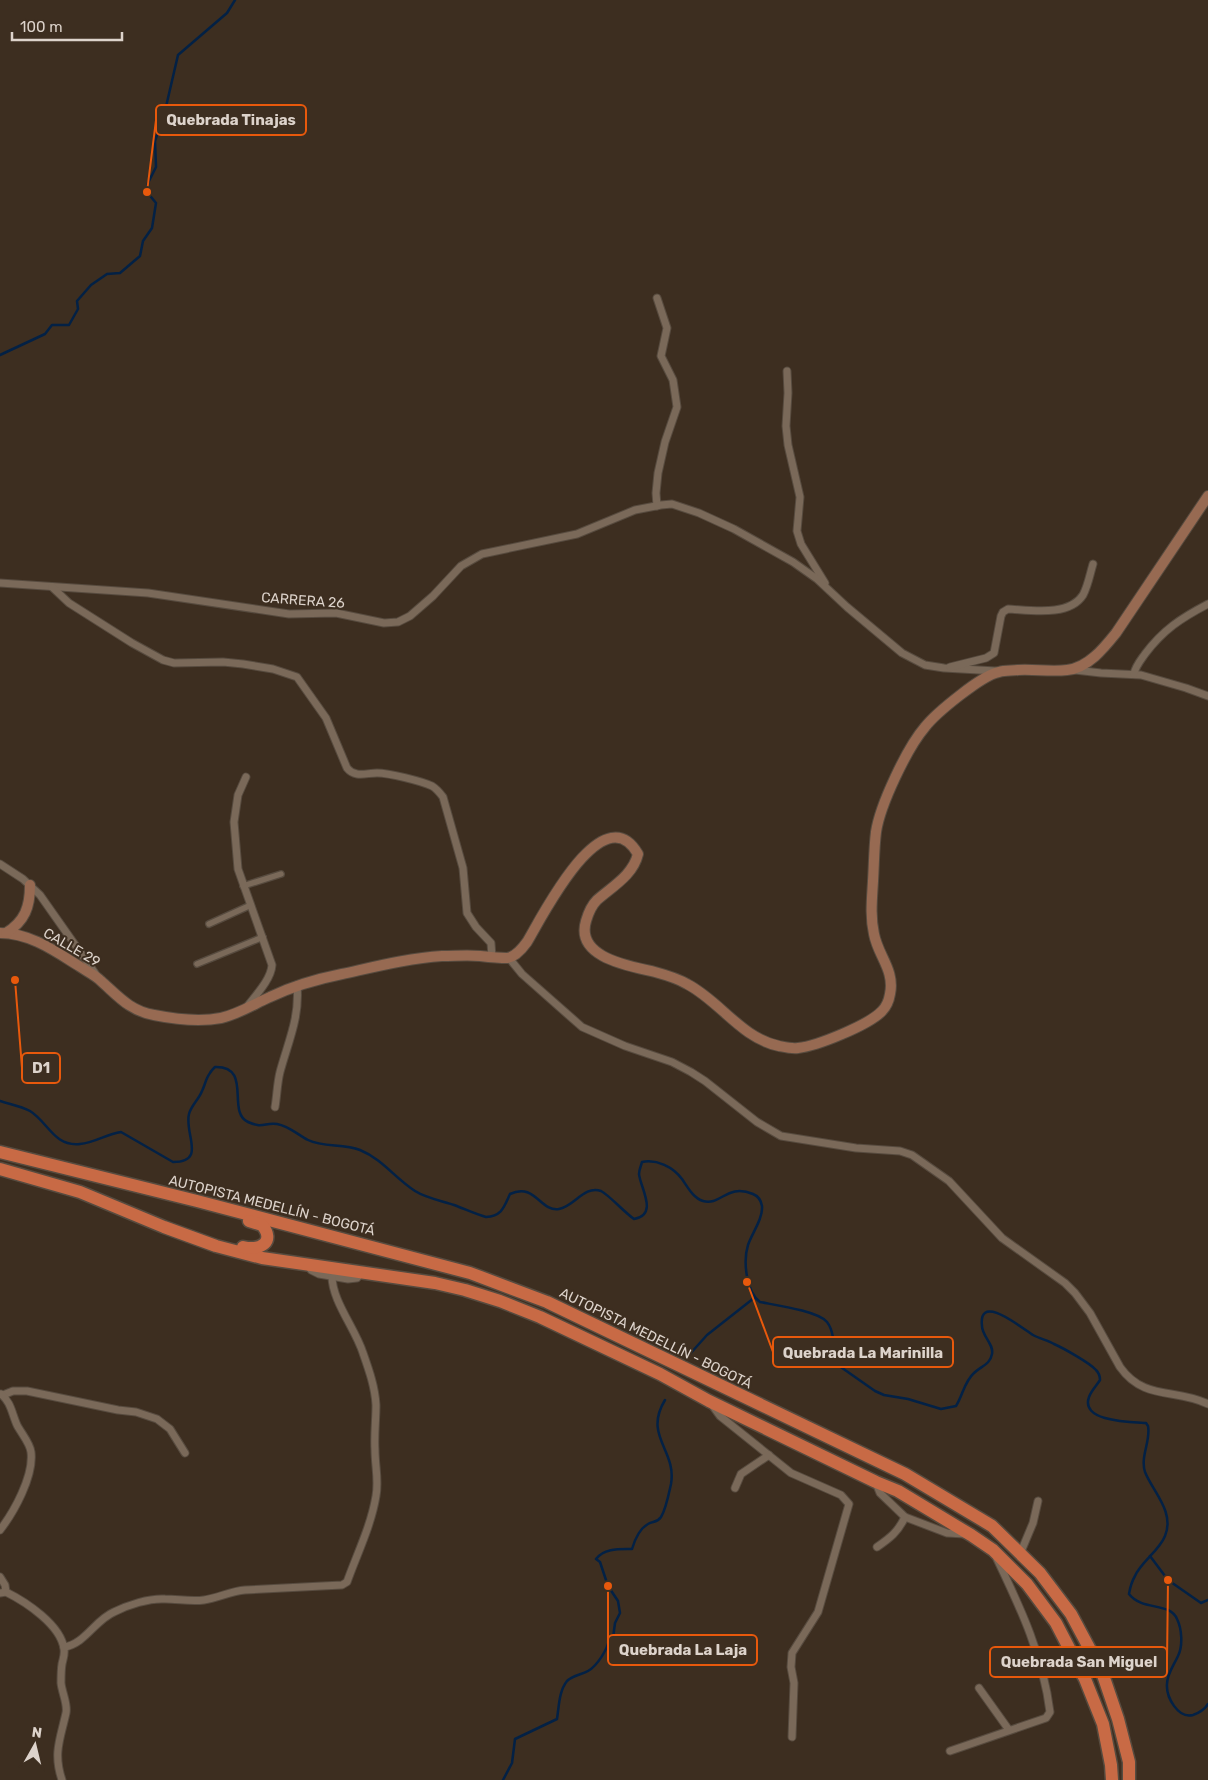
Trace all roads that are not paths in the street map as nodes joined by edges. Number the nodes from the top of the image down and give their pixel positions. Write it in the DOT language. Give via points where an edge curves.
graph roads {
  1 [pos="657,298"];
  2 [pos="787,371"];
  3 [pos="1208,496"];
  4 [pos="657,506"];
  5 [pos="1093,564"];
  6 [pos="0,583"];
  7 [pos="52,587"];
  8 [pos="831,592"];
  9 [pos="1208,598"];
  10 [pos="1208,604"];
  11 [pos="1196,610"];
  12 [pos="944,668"];
  13 [pos="1072,669"];
  14 [pos="999,672"];
  15 [pos="1134,674"];
  16 [pos="1208,696"];
  17 [pos="246,777"];
  18 [pos="0,864"];
  19 [pos="281,874"];
  20 [pos="30,885"];
  21 [pos="243,886"];
  22 [pos="251,905"];
  23 [pos="210,924"];
  24 [pos="3,933"];
  25 [pos="263,936"];
  26 [pos="492,957"];
  27 [pos="509,958"];
  28 [pos="197,964"];
  29 [pos="100,979"];
  30 [pos="297,985"];
  31 [pos="244,1010"];
  32 [pos="275,1107"];
  33 [pos="0,1152"];
  34 [pos="0,1169"];
  35 [pos="197,1201"];
  36 [pos="164,1227"];
  37 [pos="308,1264"];
  38 [pos="361,1273"];
  39 [pos="332,1276"];
  40 [pos="2,1395"];
  41 [pos="708,1401"];
  42 [pos="1208,1404"];
  43 [pos="185,1453"];
  44 [pos="769,1455"];
  45 [pos="876,1482"];
  46 [pos="735,1488"];
  47 [pos="1038,1501"];
  48 [pos="905,1517"];
  49 [pos="0,1530"];
  50 [pos="971,1535"];
  51 [pos="877,1547"];
  52 [pos="992,1550"];
  53 [pos="1020,1554"];
  54 [pos="0,1577"];
  55 [pos="3,1593"];
  56 [pos="64,1647"];
  57 [pos="978,1688"];
  58 [pos="1008,1730"];
  59 [pos="792,1736"];
  60 [pos="950,1751"];
  61 [pos="62,1780"];
  62 [pos="1112,1780"];
  63 [pos="1129,1780"];
  1 -- 4 [label="street" via="667,328 661,356 673,380 678,407 664,442"];
  2 -- 8 [label="street" via="786,426 800,497 796,531"];
  3 -- 13 [label="main road" via="1108,643 1090,660"];
  4 -- 7 [label="street, CARRERA 26" via="635,510 577,534 482,554 461,566 433,596 398,622 384,623 336,613 289,614 148,593"];
  4 -- 8 [label="street, CARRERA 26" via="672,504 734,529 793,562"];
  5 -- 12 [label="street" via="1083,595 1073,605 1052,611 1008,609 1002,612 994,653"];
  6 -- 7 [label="street, CARRERA 26"];
  7 -- 26 [label="street" via="75,607 163,660 243,664 297,677 326,718 350,772 378,773 432,786 438,791 443,797 463,868 467,914 491,943"];
  8 -- 12 [label="street, CARRERA 26" via="902,653 925,665"];
  9 -- 11 [label="street"];
  10 -- 11 [label="street"];
  11 -- 15 [label="street" via="1157,638"];
  12 -- 14 [label="street, CARRERA 26"];
  13 -- 14 [label="main road"];
  13 -- 15 [label="street"];
  14 -- 27 [label="main road" via="988,676 943,709 926,726 908,752 885,803 876,832 872,919 875,939 892,983 890,998 875,1017 819,1043 798,1048 781,1047 751,1035 689,984 613,961 596,952 584,935 589,913 595,903 635,865 638,854 629,841 620,838 606,839 580,859 526,942 518,953"];
  15 -- 16 [label="street"];
  17 -- 21 [label="street" via="238,795 234,822 238,869"];
  18 -- 20 [label="street"];
  19 -- 21 [label="street"];
  20 -- 24 [label="main road" via="28,908 23,919 16,927"];
  20 -- 29 [label="street" via="47,903"];
  21 -- 22 [label="street"];
  22 -- 23 [label="street"];
  22 -- 25 [label="street"];
  24 -- 29 [label="main road, CALLE 29" via="42,943"];
  25 -- 28 [label="street"];
  25 -- 31 [label="street" via="272,970"];
  26 -- 27 [label="main road, CALLE 29"];
  26 -- 30 [label="main road, CALLE 29" via="439,956"];
  27 -- 42 [label="street" via="522,974 582,1026 625,1046 672,1062 705,1081 757,1122 781,1136 912,1155 949,1181 1002,1238 1075,1293 1120,1367 1137,1385"];
  29 -- 31 [label="main road, CALLE 29" via="130,1007 152,1015 210,1019"];
  30 -- 31 [label="main road, CALLE 29"];
  30 -- 32 [label="street" via="297,1018 280,1074"];
  33 -- 35 [label="highway, AUTOPISTA MEDELLÍN - BOGOTÁ"];
  34 -- 36 [label="highway" via="80,1192"];
  35 -- 36 [label="highway" via="208,1211 259,1223 265,1228 266,1240 254,1249 218,1240 180,1225"];
  35 -- 53 [label="highway, AUTOPISTA MEDELLÍN - BOGOTÁ" via="439,1263 547,1302 905,1474 992,1526"];
  36 -- 37 [label="highway" via="232,1251"];
  37 -- 38 [label="highway"];
  37 -- 39 [label="street" via="315,1273"];
  38 -- 39 [label="street" via="353,1280"];
  38 -- 41 [label="highway" via="436,1284 500,1301 660,1374"];
  39 -- 56 [label="street" via="335,1294 371,1374 376,1405 376,1495 371,1518 347,1582 342,1585 233,1591 207,1600 153,1599 113,1612 79,1641"];
  40 -- 43 [label="street" via="27,1391 143,1414 170,1429"];
  40 -- 49 [label="street" via="32,1453 28,1478 15,1508"];
  41 -- 44 [label="street" via="720,1416"];
  41 -- 45 [label="highway"];
  44 -- 46 [label="street" via="741,1474"];
  44 -- 59 [label="street" via="791,1473 841,1495 849,1504 818,1612 792,1653"];
  45 -- 48 [label="street" via="880,1493"];
  45 -- 50 [label="highway" via="898,1491"];
  47 -- 53 [label="street"];
  48 -- 50 [label="street" via="947,1533"];
  48 -- 51 [label="street" via="899,1530"];
  50 -- 52 [label="highway"];
  52 -- 58 [label="street" via="1031,1632 1047,1688 1050,1712 1046,1718"];
  52 -- 62 [label="highway" via="1027,1584 1056,1623 1085,1679 1103,1724"];
  53 -- 63 [label="highway, AUTOPISTA MEDELLÍN - BOGOTÁ" via="1040,1573 1070,1614 1102,1672 1118,1719"];
  54 -- 55 [label="street" via="5,1585"];
  55 -- 56 [label="street" via="41,1614"];
  56 -- 61 [label="street" via="62,1686 66,1711 57,1744"];
  57 -- 58 [label="street"];
  58 -- 60 [label="street"];
}
